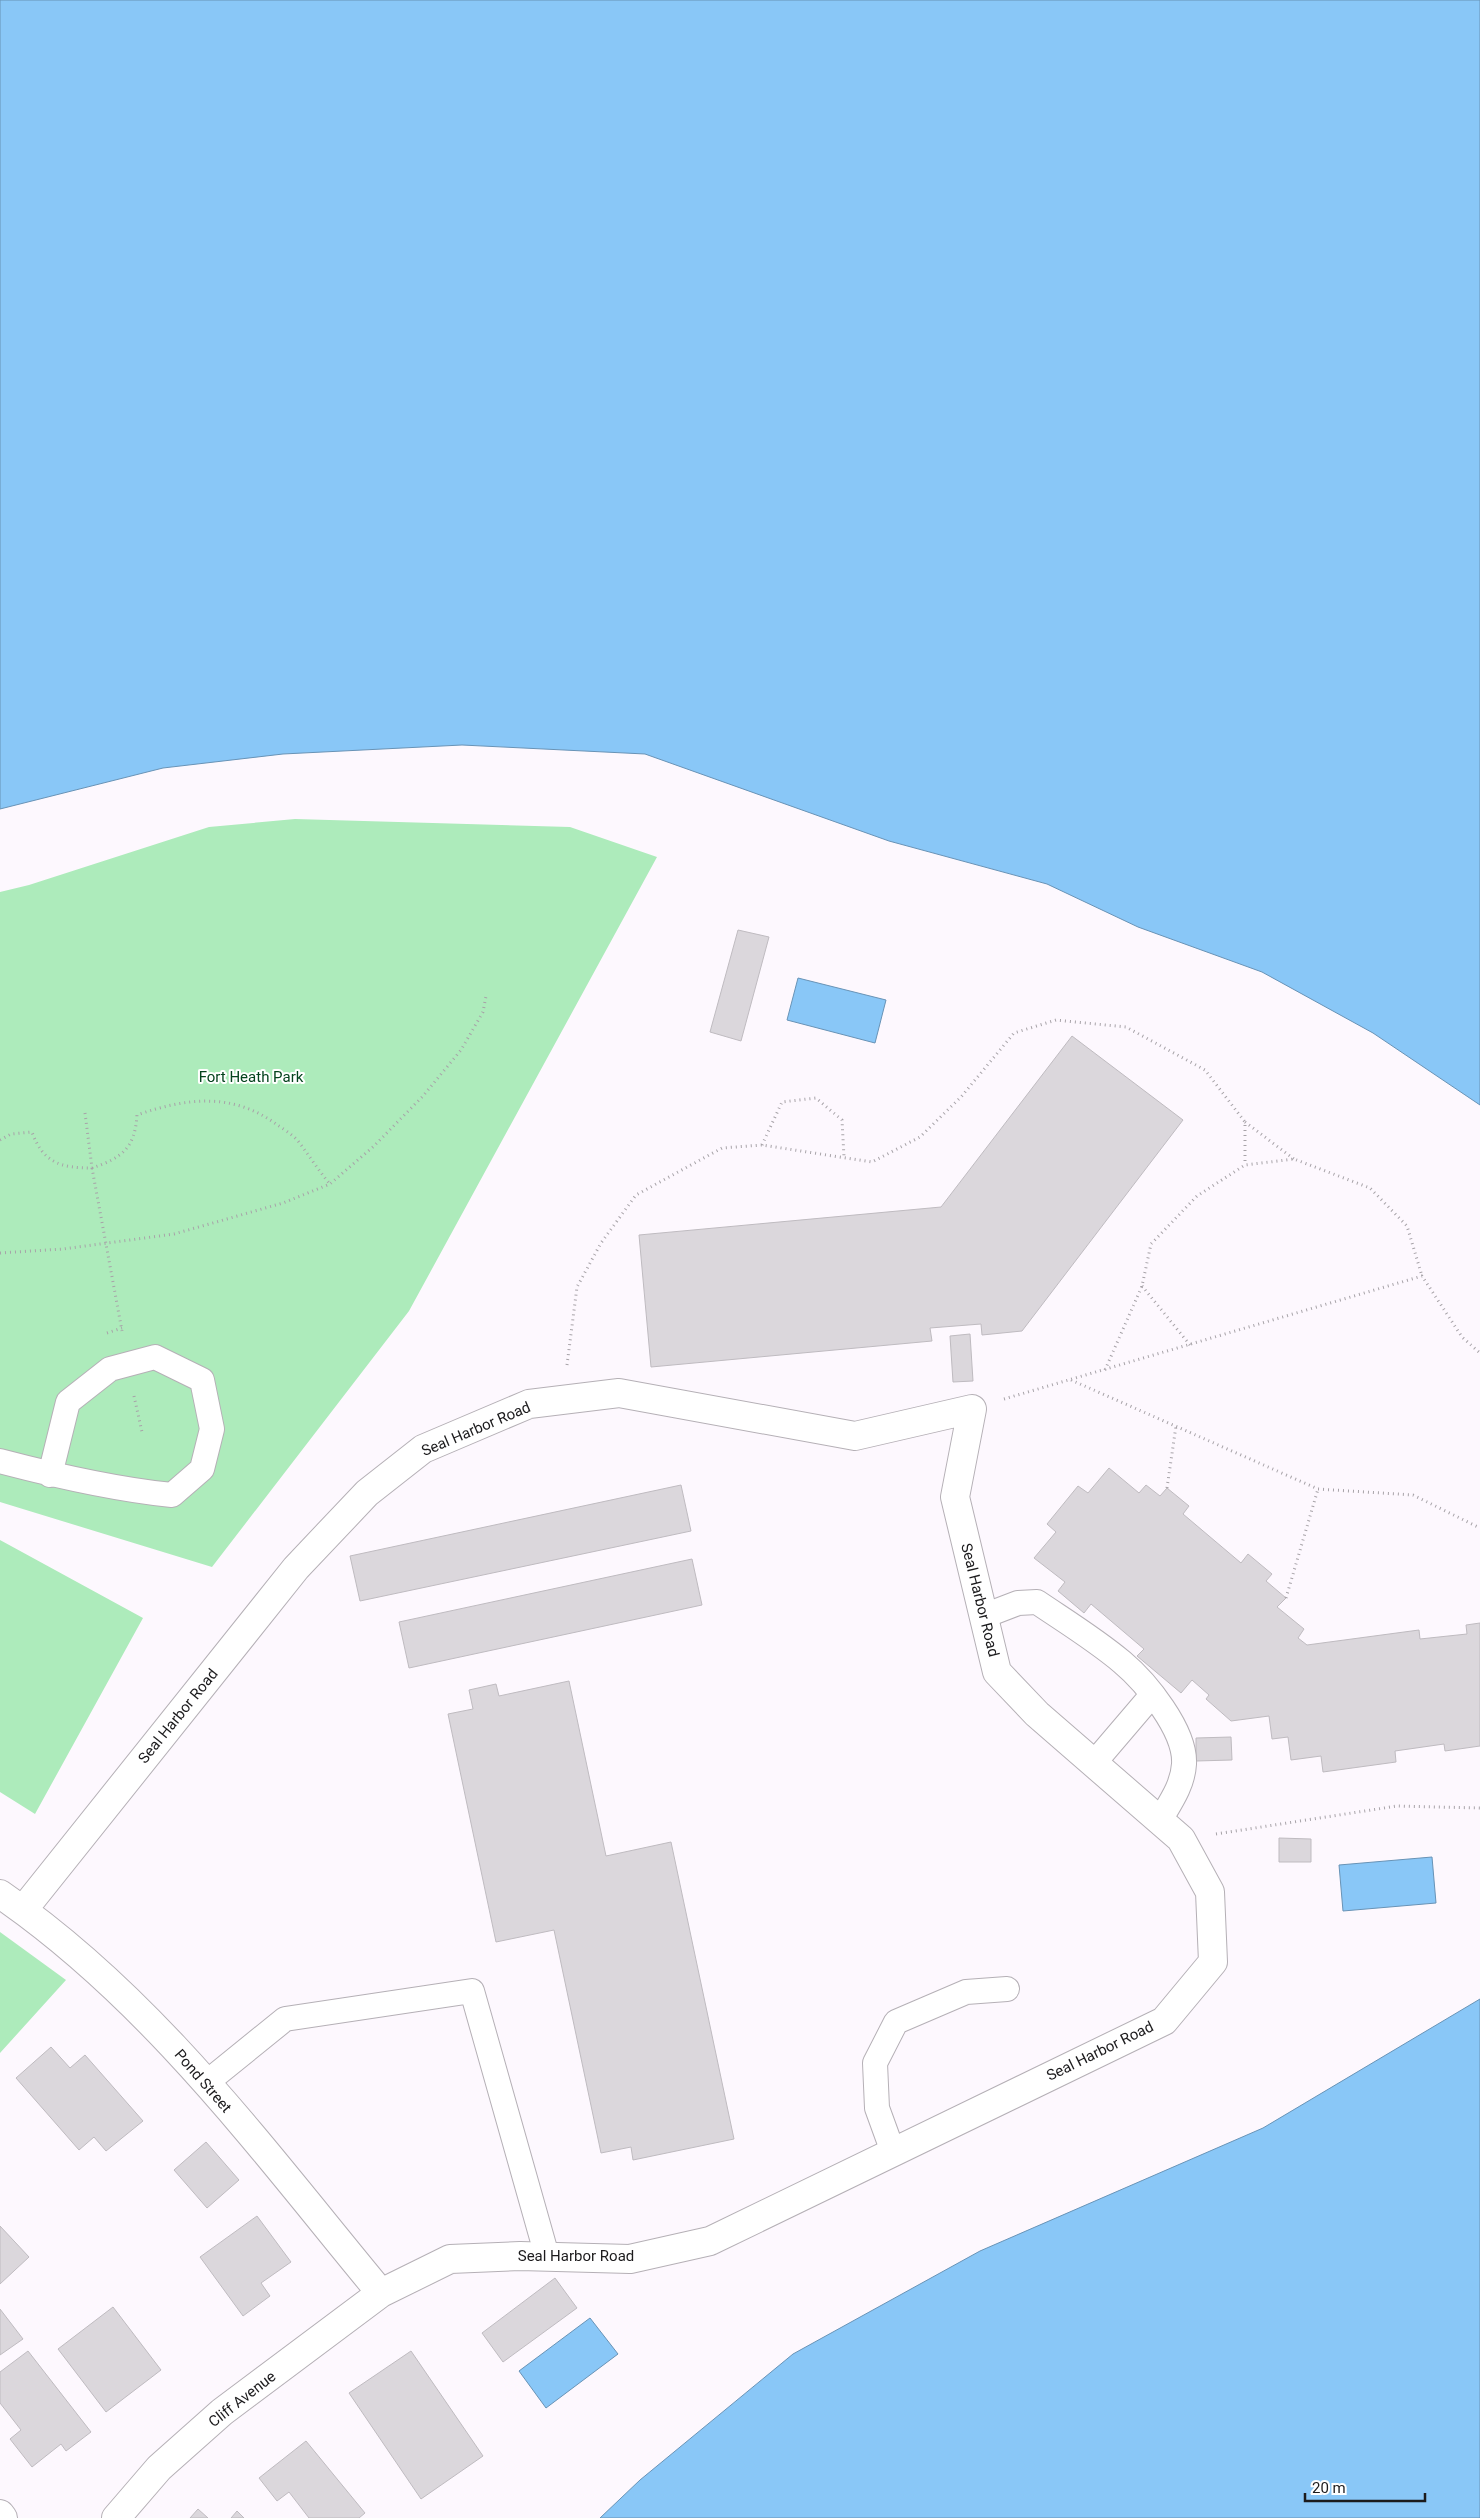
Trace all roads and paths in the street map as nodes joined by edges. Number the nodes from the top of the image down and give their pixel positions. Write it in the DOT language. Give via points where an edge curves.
graph roads {
  1 [pos="486,996"];
  2 [pos="85,1113"];
  3 [pos="1245,1122"];
  4 [pos="0,1140"];
  5 [pos="762,1145"];
  6 [pos="844,1158"];
  7 [pos="1294,1159"];
  8 [pos="1245,1165"];
  9 [pos="92,1168"];
  10 [pos="330,1184"];
  11 [pos="106,1244"];
  12 [pos="0,1253"];
  13 [pos="1422,1276"];
  14 [pos="1142,1286"];
  15 [pos="1190,1345"];
  16 [pos="1480,1353"];
  17 [pos="1105,1370"];
  18 [pos="1071,1380"];
  19 [pos="569,1399"];
  20 [pos="972,1409"];
  21 [pos="1176,1426"];
  22 [pos="0,1460"];
  23 [pos="50,1474"];
  24 [pos="1167,1488"];
  25 [pos="1318,1489"];
  26 [pos="1480,1528"];
  27 [pos="1286,1598"];
  28 [pos="984,1616"];
  29 [pos="1152,1695"];
  30 [pos="1094,1763"];
  31 [pos="1480,1808"];
  32 [pos="1160,1820"];
  33 [pos="1181,1839"];
  34 [pos="0,1894"];
  35 [pos="23,1910"];
  36 [pos="1007,1989"];
  37 [pos="206,2083"];
  38 [pos="893,2152"];
  39 [pos="547,2256"];
  40 [pos="380,2293"];
  41 [pos="0,2514"];
  42 [pos="3,2518"];
  43 [pos="116,2518"];
  1 -- 10 [label="path" via="483,1012 461,1050 423,1096 374,1146"];
  2 -- 9 [label="path"];
  3 -- 6 [label="path" via="1205,1070 1135,1032 1126,1028 1056,1020 1014,1033 961,1097 920,1137 872,1162"];
  3 -- 7 [label="path"];
  3 -- 8 [label="path"];
  4 -- 9 [label="path" via="10,1134 32,1132 49,1160 73,1168"];
  5 -- 6 [label="path"];
  5 -- 6 [label="path" via="782,1102 816,1098 842,1120"];
  5 -- 19 [label="path" via="722,1148 636,1195 601,1243 577,1287 567,1367"];
  7 -- 8 [label="path"];
  7 -- 13 [label="path" via="1370,1188 1407,1226"];
  8 -- 14 [label="path" via="1197,1196 1151,1244"];
  9 -- 10 [label="path" via="114,1161 131,1145 137,1115 180,1103 223,1101 249,1107 296,1139"];
  9 -- 11 [label="path"];
  10 -- 11 [label="path" via="284,1203 174,1234"];
  11 -- 12 [label="path"];
  13 -- 15 [label="path"];
  13 -- 16 [label="path" via="1462,1337"];
  14 -- 15 [label="path"];
  14 -- 17 [label="path"];
  15 -- 17 [label="path"];
  17 -- 18 [label="path"];
  18 -- 20 [label="path"];
  18 -- 21 [label="path"];
  19 -- 20 [label="street, Seal Harbor Road" via="619,1393 855,1436"];
  19 -- 35 [label="street, Seal Harbor Road" via="529,1404 423,1449 367,1493 296,1568"];
  20 -- 28 [label="street, Seal Harbor Road" via="955,1497"];
  21 -- 24 [label="path"];
  21 -- 25 [label="path"];
  22 -- 23 [label="lane"];
  23 -- 23 [label="lane" via="123,1490 172,1495 202,1469 212,1429 202,1380 155,1357 110,1369 68,1402"];
  25 -- 26 [label="path" via="1413,1496"];
  25 -- 27 [label="path"];
  28 -- 29 [label="lane" via="1018,1603 1037,1602 1122,1662"];
  28 -- 30 [label="street, Seal Harbor Road" via="997,1672 1037,1714"];
  29 -- 30 [label="lane"];
  29 -- 32 [label="lane" via="1174,1726 1184,1764 1178,1789"];
  30 -- 32 [label="street, Seal Harbor Road"];
  31 -- 33 [label="path" via="1397,1806"];
  32 -- 33 [label="street, Seal Harbor Road"];
  33 -- 38 [label="street, Seal Harbor Road" via="1210,1892 1213,1962 1164,2021"];
  34 -- 35 [label="street, Pond Street"];
  35 -- 37 [label="street, Pond Street" via="73,1948 108,1981"];
  36 -- 38 [label="lane" via="966,1992 896,2022 875,2063 877,2108"];
  37 -- 39 [label="lane" via="286,2019 472,1991"];
  37 -- 40 [label="street, Pond Street"];
  38 -- 39 [label="street, Seal Harbor Road" via="710,2241 630,2259"];
  39 -- 40 [label="street, Seal Harbor Road" via="450,2259"];
  40 -- 43 [label="street, Cliff Avenue" via="195,2435 159,2468"];
  41 -- 42 [label="street"];
}
